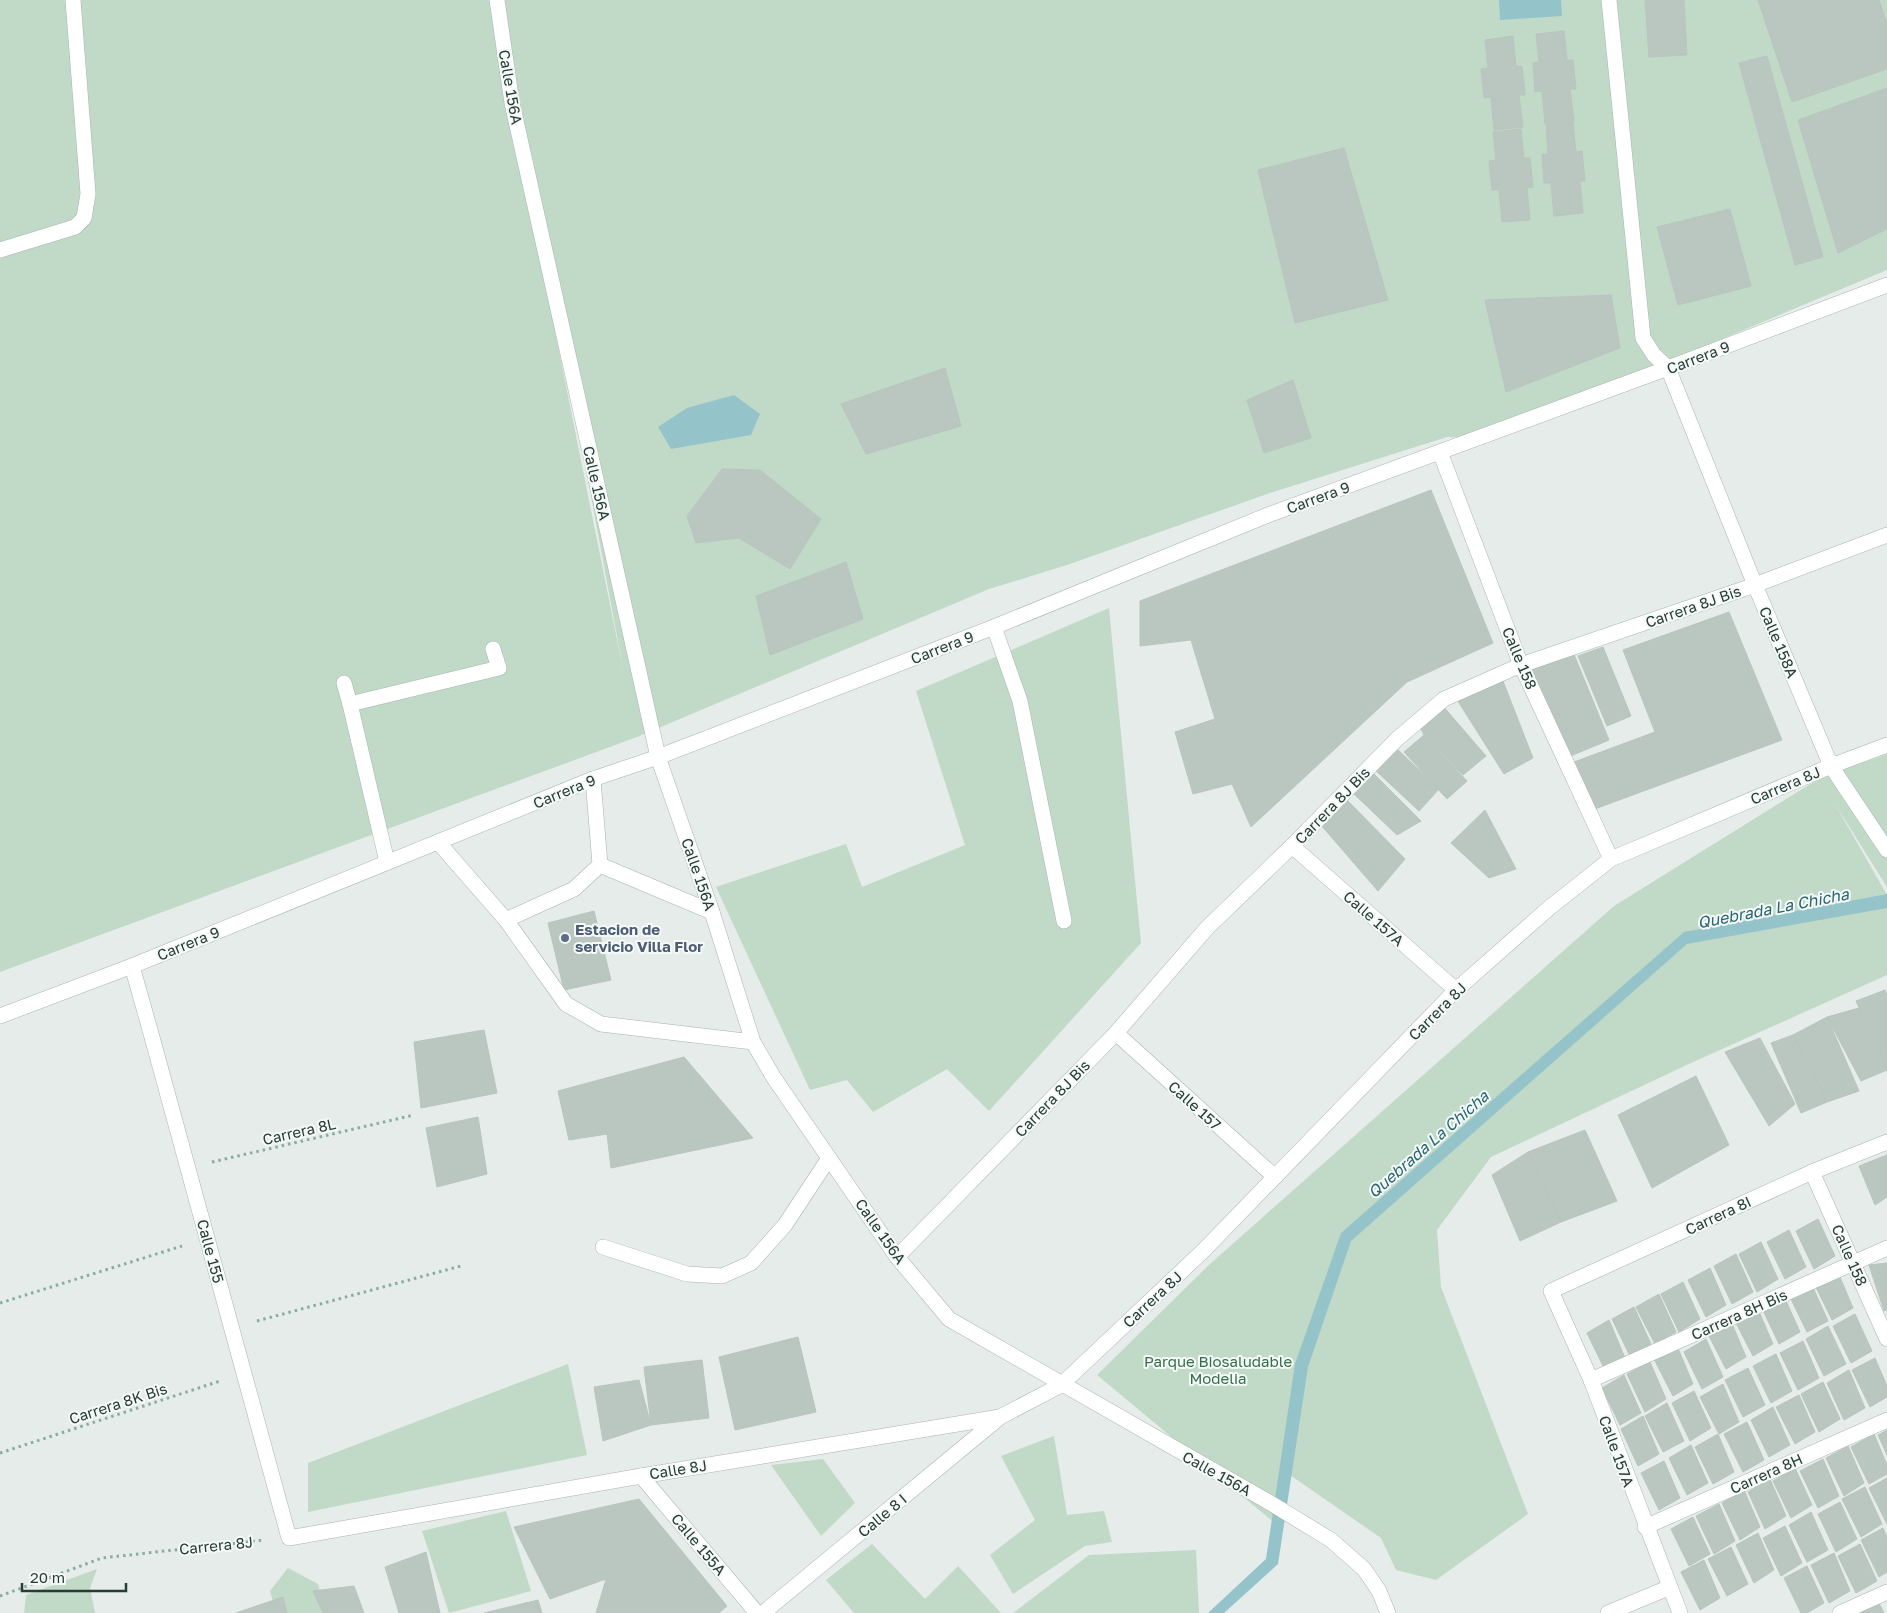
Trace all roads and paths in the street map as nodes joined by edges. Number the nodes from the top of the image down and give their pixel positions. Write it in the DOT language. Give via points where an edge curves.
graph roads {
  1 [pos="73,0"];
  2 [pos="497,0"];
  3 [pos="1609,0"];
  4 [pos="0,250"];
  5 [pos="1887,285"];
  6 [pos="1668,368"];
  7 [pos="1440,452"];
  8 [pos="1887,536"];
  9 [pos="1755,585"];
  10 [pos="994,627"];
  11 [pos="493,649"];
  12 [pos="1522,665"];
  13 [pos="344,683"];
  14 [pos="350,704"];
  15 [pos="1887,745"];
  16 [pos="658,757"];
  17 [pos="1831,766"];
  18 [pos="593,780"];
  19 [pos="438,842"];
  20 [pos="1292,846"];
  21 [pos="1887,850"];
  22 [pos="1611,859"];
  23 [pos="387,862"];
  24 [pos="600,865"];
  25 [pos="712,912"];
  26 [pos="506,920"];
  27 [pos="1064,920"];
  28 [pos="132,966"];
  29 [pos="1456,990"];
  30 [pos="0,1016"];
  31 [pos="1116,1033"];
  32 [pos="753,1042"];
  33 [pos="414,1115"];
  34 [pos="1887,1142"];
  35 [pos="829,1158"];
  36 [pos="190,1168"];
  37 [pos="1812,1172"];
  38 [pos="1275,1177"];
  39 [pos="207,1239"];
  40 [pos="603,1247"];
  41 [pos="1887,1248"];
  42 [pos="897,1257"];
  43 [pos="1853,1263"];
  44 [pos="461,1266"];
  45 [pos="1551,1291"];
  46 [pos="0,1303"];
  47 [pos="231,1328"];
  48 [pos="1887,1339"];
  49 [pos="243,1374"];
  50 [pos="1591,1380"];
  51 [pos="1061,1385"];
  52 [pos="1000,1417"];
  53 [pos="1887,1420"];
  54 [pos="0,1453"];
  55 [pos="641,1476"];
  56 [pos="1645,1527"];
  57 [pos="289,1538"];
  58 [pos="1668,1588"];
  59 [pos="1887,1592"];
  60 [pos="0,1596"];
  61 [pos="757,1613"];
  62 [pos="763,1613"];
  63 [pos="1388,1613"];
  64 [pos="1608,1613"];
  65 [pos="1680,1613"];
  66 [pos="1840,1613"];
  1 -- 4 [label="street" via="88,194 84,218 75,227"];
  2 -- 16 [label="street, Calle 156A" via="512,103"];
  3 -- 6 [label="street" via="1639,316 1643,338"];
  5 -- 6 [label="street, Carrera 9"];
  6 -- 7 [label="street, Carrera 9"];
  6 -- 9 [label="street, Calle 158A"];
  7 -- 10 [label="street, Carrera 9" via="1268,515"];
  7 -- 12 [label="street, Calle 158"];
  8 -- 9 [label="street, Carrera 8J Bis"];
  9 -- 12 [label="street, Carrera 8J Bis"];
  9 -- 17 [label="street, Calle 158A"];
  10 -- 16 [label="street, Carrera 9"];
  10 -- 27 [label="street" via="1020,701"];
  11 -- 14 [label="street" via="499,668"];
  12 -- 20 [label="street, Carrera 8J Bis" via="1444,699 1396,739"];
  12 -- 22 [label="street, Calle 158"];
  13 -- 14 [label="street"];
  14 -- 23 [label="street"];
  15 -- 17 [label="street, Carrera 8J"];
  16 -- 18 [label="street, Carrera 9"];
  16 -- 25 [label="street, Calle 156A"];
  17 -- 21 [label="street, Calle 158A"];
  17 -- 22 [label="street, Carrera 8J"];
  18 -- 19 [label="street, Carrera 9"];
  18 -- 24 [label="street"];
  19 -- 23 [label="street, Carrera 9"];
  19 -- 26 [label="street"];
  20 -- 29 [label="street, Calle 157A"];
  20 -- 31 [label="street, Carrera 8J Bis" via="1207,928"];
  22 -- 29 [label="street, Carrera 8J" via="1549,908"];
  23 -- 28 [label="street, Carrera 9"];
  24 -- 25 [label="street"];
  24 -- 26 [label="street" via="574,888"];
  25 -- 32 [label="street, Calle 156A"];
  26 -- 32 [label="street" via="566,1004 601,1024"];
  28 -- 30 [label="street, Carrera 9"];
  28 -- 36 [label="street, Calle 155"];
  29 -- 38 [label="street, Carrera 8J"];
  31 -- 38 [label="street, Calle 157"];
  31 -- 42 [label="street, Carrera 8J Bis"];
  32 -- 35 [label="street, Calle 156A"];
  33 -- 36 [label="path, Carrera 8L"];
  34 -- 37 [label="street, Carrera 8I"];
  35 -- 40 [label="street" via="785,1225 751,1263 722,1276 687,1274"];
  35 -- 42 [label="street, Calle 156A"];
  36 -- 39 [label="street, Calle 155"];
  37 -- 43 [label="street, Calle 158"];
  37 -- 45 [label="street, Carrera 8I"];
  38 -- 51 [label="street, Carrera 8J" via="1203,1251"];
  39 -- 46 [label="path"];
  39 -- 47 [label="street, Calle 155"];
  41 -- 43 [label="street, Carrera 8H Bis"];
  42 -- 51 [label="street, Calle 156A" via="949,1319"];
  43 -- 48 [label="street, Calle 158"];
  43 -- 50 [label="street, Carrera 8H Bis"];
  44 -- 47 [label="path"];
  45 -- 50 [label="street, Calle 157A"];
  47 -- 49 [label="street, Calle 155"];
  49 -- 54 [label="path, Carrera 8K Bis"];
  49 -- 57 [label="street, Calle 155"];
  50 -- 56 [label="street, Calle 157A"];
  51 -- 52 [label="street, Calle 8J"];
  51 -- 63 [label="street, Calle 156A" via="1331,1540 1364,1569 1379,1591"];
  52 -- 55 [label="street, Calle 8J"];
  52 -- 62 [label="street, Calle 8 I"];
  53 -- 56 [label="street, Carrera 8H"];
  55 -- 57 [label="street, Calle 8J"];
  55 -- 61 [label="street, Calle 155A"];
  56 -- 58 [label="street, Calle 157A"];
  57 -- 60 [label="path, Carrera 8J" via="102,1558"];
  58 -- 64 [label="street"];
  58 -- 65 [label="street, Calle 157A"];
  59 -- 66 [label="street"];
}
